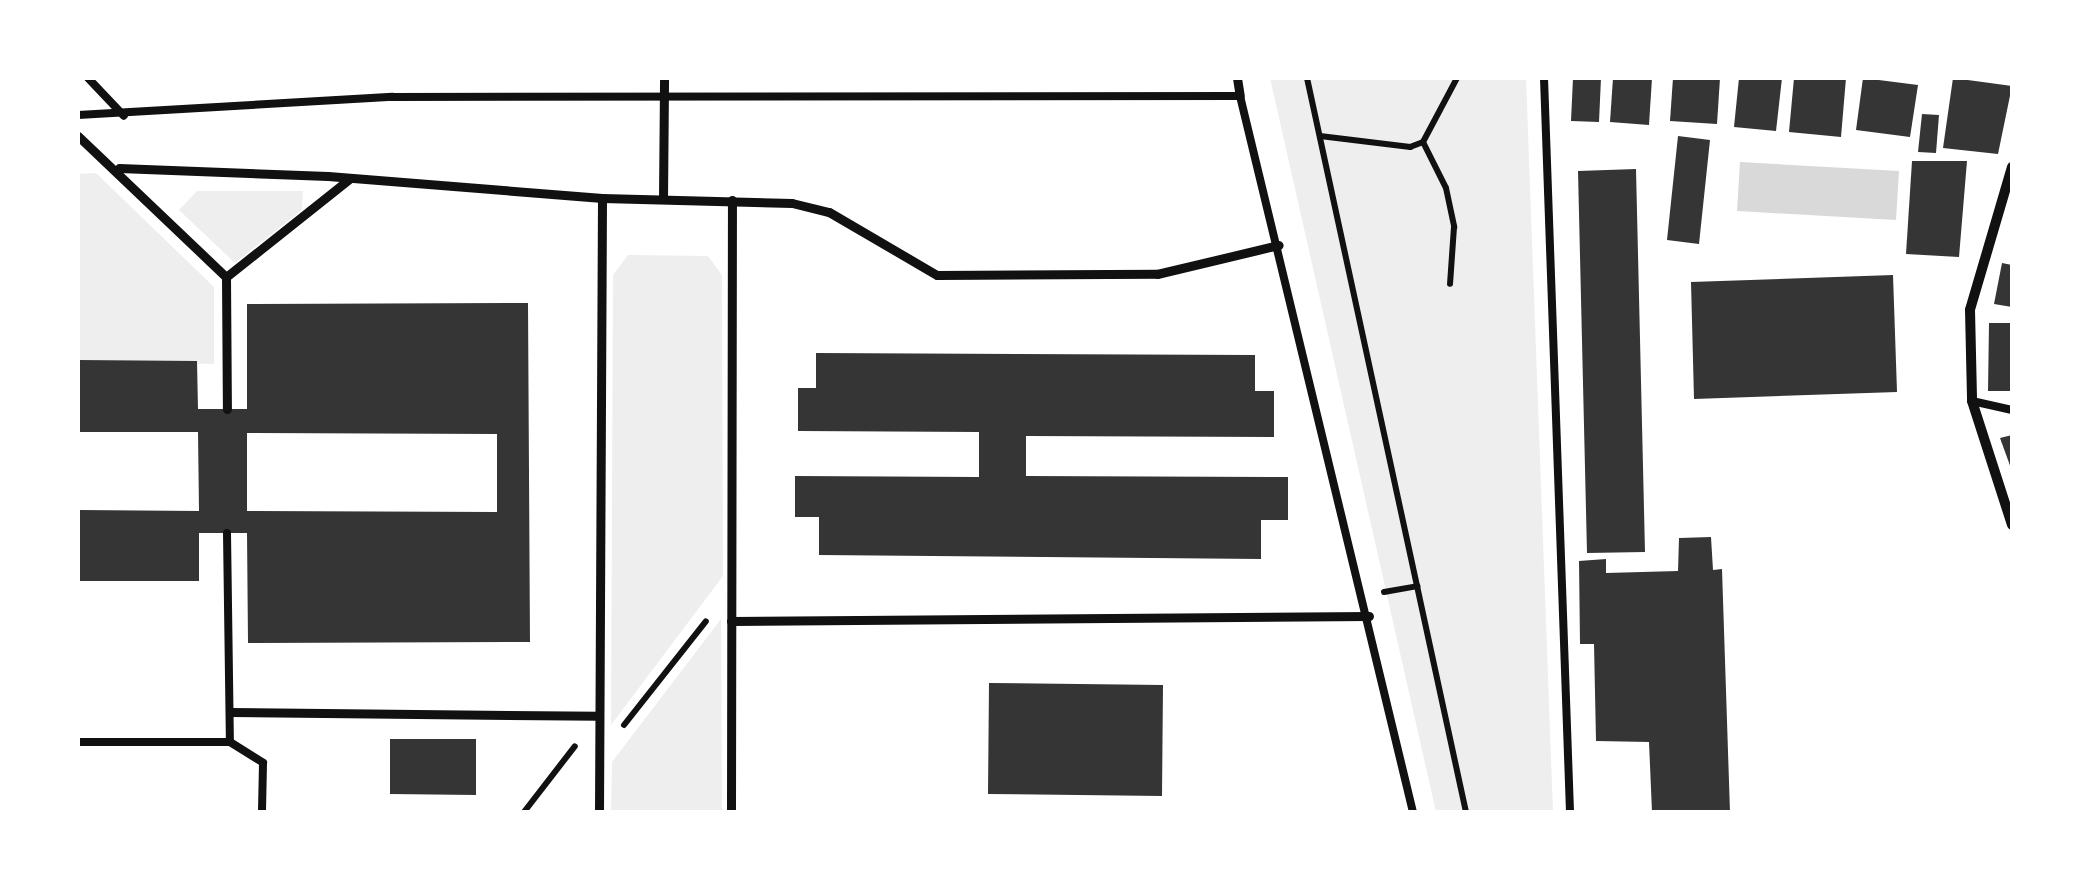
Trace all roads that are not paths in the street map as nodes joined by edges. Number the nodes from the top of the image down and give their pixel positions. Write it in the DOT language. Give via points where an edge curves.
graph roads {
  1 [pos="88,78"];
  2 [pos="664,78"];
  3 [pos="1237,78"];
  4 [pos="1544,78"];
  5 [pos="1240,96"];
  6 [pos="78,115"];
  7 [pos="124,116"];
  8 [pos="78,136"];
  9 [pos="2012,166"];
  10 [pos="119,168"];
  11 [pos="350,178"];
  12 [pos="2009,186"];
  13 [pos="602,198"];
  14 [pos="663,199"];
  15 [pos="732,200"];
  16 [pos="1278,245"];
  17 [pos="226,277"];
  18 [pos="1972,401"];
  19 [pos="227,409"];
  20 [pos="2012,410"];
  21 [pos="2012,525"];
  22 [pos="227,533"];
  23 [pos="1369,616"];
  24 [pos="731,621"];
  25 [pos="230,712"];
  26 [pos="599,716"];
  27 [pos="78,742"];
  28 [pos="230,742"];
  29 [pos="262,812"];
  30 [pos="598,812"];
  31 [pos="731,812"];
  32 [pos="1414,812"];
  33 [pos="1570,812"];
  1 -- 7 [label="lane"];
  2 -- 14 [label="street"];
  3 -- 5 [label="street"];
  4 -- 33 [label="lane"];
  5 -- 7 [label="lane" via="392,97"];
  5 -- 16 [label="lane"];
  6 -- 7 [label="lane"];
  8 -- 10 [label="street"];
  9 -- 12 [label="street"];
  10 -- 11 [label="street"];
  10 -- 17 [label="street"];
  11 -- 13 [label="street"];
  11 -- 17 [label="street"];
  12 -- 18 [label="street" via="1970,310"];
  13 -- 14 [label="street"];
  13 -- 26 [label="street"];
  14 -- 15 [label="street"];
  15 -- 16 [label="street" via="792,202 829,212 937,275 1157,274"];
  15 -- 24 [label="street"];
  16 -- 23 [label="lane"];
  17 -- 19 [label="street"];
  18 -- 20 [label="lane"];
  18 -- 21 [label="street"];
  22 -- 25 [label="lane"];
  23 -- 24 [label="street"];
  23 -- 32 [label="lane"];
  24 -- 31 [label="street"];
  25 -- 26 [label="street"];
  25 -- 28 [label="lane"];
  26 -- 30 [label="street"];
  27 -- 28 [label="lane"];
  28 -- 29 [label="lane" via="263,763"];
}
